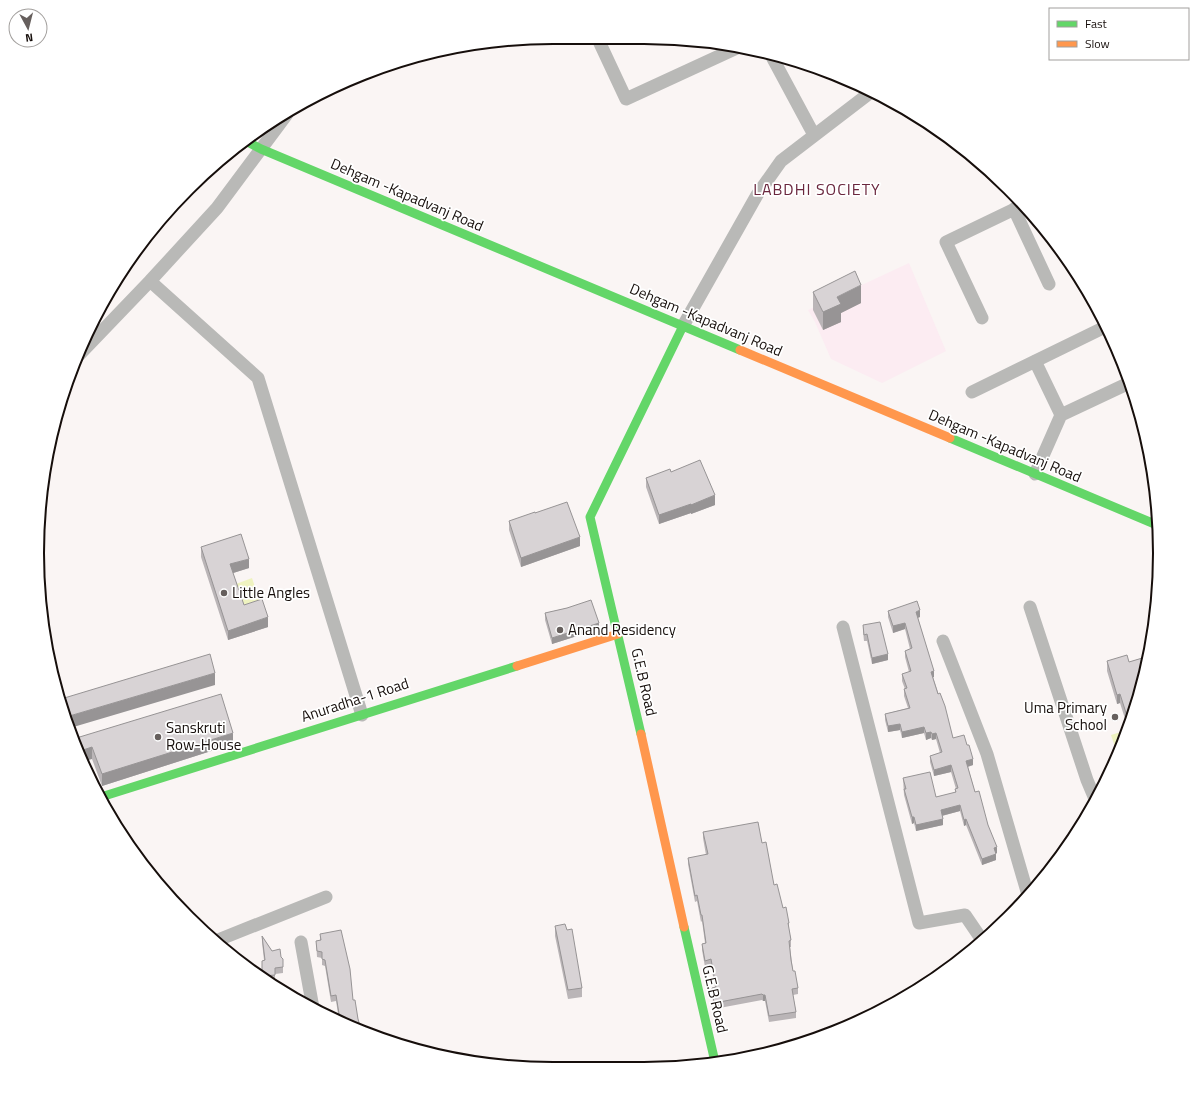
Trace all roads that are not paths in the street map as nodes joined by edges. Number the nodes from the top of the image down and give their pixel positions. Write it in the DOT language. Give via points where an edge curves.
graph roads {
  1 [pos="600,44"];
  2 [pos="729,52"];
  3 [pos="774,61"];
  4 [pos="867,95"];
  5 [pos="280,124"];
  6 [pos="814,136"];
  7 [pos="251,144"];
  8 [pos="261,149"];
  9 [pos="1018,207"];
  10 [pos="1018,208"];
  11 [pos="150,281"];
  12 [pos="1049,284"];
  13 [pos="982,318"];
  14 [pos="683,326"];
  15 [pos="1102,329"];
  16 [pos="89,345"];
  17 [pos="1035,362"];
  18 [pos="1124,385"];
  19 [pos="972,392"];
  20 [pos="1061,415"];
  21 [pos="1035,474"];
  22 [pos="1152,523"];
  23 [pos="1030,607"];
  24 [pos="843,627"];
  25 [pos="618,634"];
  26 [pos="943,641"];
  27 [pos="362,715"];
  28 [pos="1093,794"];
  29 [pos="105,796"];
  30 [pos="1026,890"];
  31 [pos="326,896"];
  32 [pos="980,936"];
  33 [pos="221,940"];
  34 [pos="301,942"];
  35 [pos="312,1001"];
  36 [pos="714,1057"];
  1 -- 2 [label="street" via="626,100"];
  3 -- 6 [label="street"];
  4 -- 6 [label="street"];
  5 -- 8 [label="street"];
  6 -- 14 [label="street" via="781,161 757,195"];
  7 -- 8 [label="street, Dehgam -Kapadvanj Road"];
  8 -- 11 [label="street" via="217,208"];
  8 -- 14 [label="street, Dehgam -Kapadvanj Road"];
  9 -- 13 [label="street" via="946,242"];
  10 -- 12 [label="street"];
  11 -- 16 [label="street"];
  11 -- 27 [label="street" via="258,378"];
  14 -- 21 [label="street, Dehgam -Kapadvanj Road"];
  14 -- 25 [label="street, G.E.B Road" via="590,517"];
  15 -- 17 [label="street"];
  17 -- 19 [label="street"];
  17 -- 20 [label="street"];
  18 -- 20 [label="street"];
  20 -- 21 [label="street"];
  21 -- 22 [label="street, Dehgam -Kapadvanj Road"];
  23 -- 28 [label="street"];
  24 -- 32 [label="street" via="919,923 965,915"];
  25 -- 27 [label="street, Anuradha-1 Road"];
  25 -- 36 [label="street, G.E.B Road"];
  26 -- 30 [label="street" via="987,754"];
  27 -- 29 [label="street, Anuradha-1 Road"];
  31 -- 33 [label="street"];
  34 -- 35 [label="street"];
}
